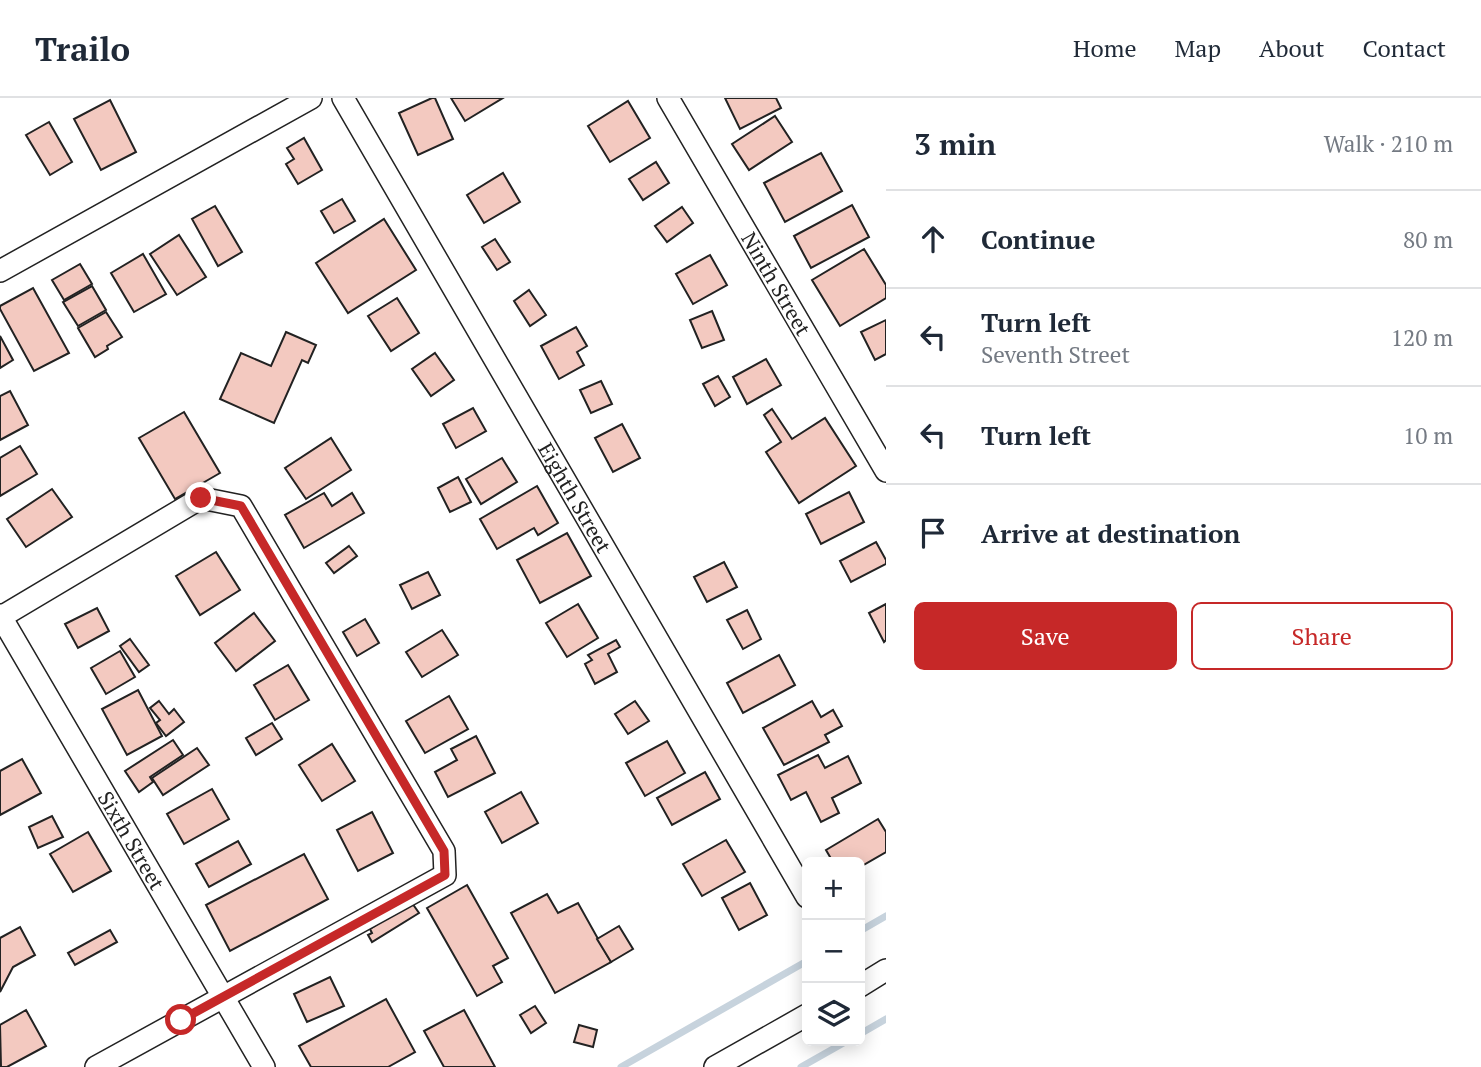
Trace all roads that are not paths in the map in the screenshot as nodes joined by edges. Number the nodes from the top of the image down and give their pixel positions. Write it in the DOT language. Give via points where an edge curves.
graph roads {
  1 [pos="311,98"];
  2 [pos="343,98"];
  3 [pos="668,98"];
  4 [pos="0,271"];
  5 [pos="886,471"];
  6 [pos="1,616"];
  7 [pos="802,888"];
  8 [pos="886,970"];
  9 [pos="865,983"];
  10 [pos="223,997"];
  11 [pos="802,1018"];
  12 [pos="96,1067"];
  13 [pos="264,1067"];
  14 [pos="715,1067"];
  1 -- 4 [label="street"];
  2 -- 7 [label="street, Eighth Street"];
  3 -- 5 [label="street, Ninth Street"];
  6 -- 10 [label="street, Sixth Street"];
  6 -- 10 [label="street" via="201,498 241,506 444,851 445,875"];
  8 -- 9 [label="street"];
  10 -- 12 [label="street"];
  10 -- 13 [label="street, Sixth Street"];
  11 -- 14 [label="street"];
}
